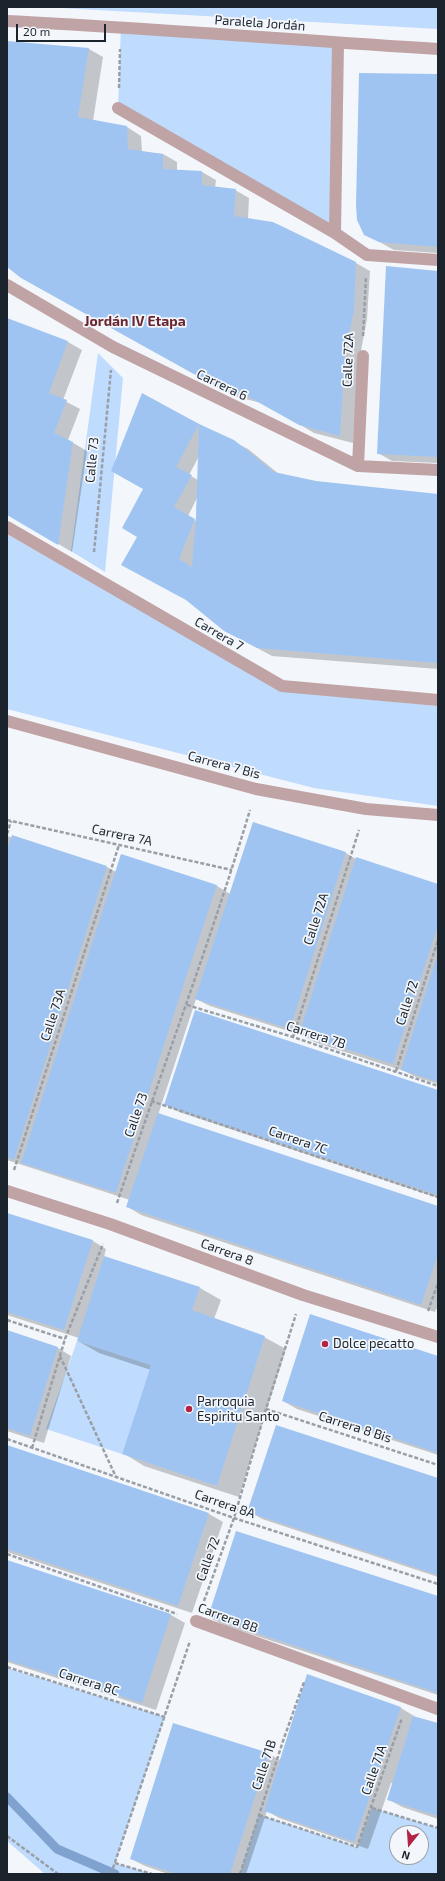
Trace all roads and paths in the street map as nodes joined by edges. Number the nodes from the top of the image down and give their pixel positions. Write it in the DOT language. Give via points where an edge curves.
graph roads {
  1 [pos="7,21"];
  2 [pos="121,26"];
  3 [pos="338,43"];
  4 [pos="438,49"];
  5 [pos="118,108"];
  6 [pos="335,233"];
  7 [pos="367,255"];
  8 [pos="438,260"];
  9 [pos="7,285"];
  10 [pos="113,347"];
  11 [pos="363,356"];
  12 [pos="358,466"];
  13 [pos="438,470"];
  14 [pos="7,527"];
  15 [pos="92,575"];
  16 [pos="438,700"];
  17 [pos="7,721"];
  18 [pos="256,789"];
  19 [pos="366,809"];
  20 [pos="438,815"];
  21 [pos="7,820"];
  22 [pos="11,821"];
  23 [pos="7,834"];
  24 [pos="119,845"];
  25 [pos="232,870"];
  26 [pos="438,940"];
  27 [pos="186,1005"];
  28 [pos="293,1037"];
  29 [pos="396,1071"];
  30 [pos="438,1086"];
  31 [pos="152,1101"];
  32 [pos="7,1191"];
  33 [pos="438,1197"];
  34 [pos="110,1224"];
  35 [pos="438,1283"];
  36 [pos="302,1295"];
  37 [pos="7,1320"];
  38 [pos="421,1332"];
  39 [pos="438,1338"];
  40 [pos="65,1339"];
  41 [pos="60,1356"];
  42 [pos="266,1409"];
  43 [pos="7,1439"];
  44 [pos="32,1448"];
  45 [pos="438,1465"];
  46 [pos="116,1477"];
  47 [pos="234,1518"];
  48 [pos="7,1554"];
  49 [pos="438,1584"];
  50 [pos="196,1621"];
  51 [pos="311,1663"];
  52 [pos="7,1667"];
  53 [pos="409,1698"];
  54 [pos="438,1709"];
  55 [pos="165,1717"];
  56 [pos="372,1808"];
  57 [pos="259,1815"];
  58 [pos="438,1828"];
  59 [pos="7,1836"];
  60 [pos="115,1863"];
  61 [pos="58,1874"];
  62 [pos="111,1874"];
  63 [pos="152,1874"];
  64 [pos="240,1874"];
  1 -- 2 [label="street, Paralela Jordán"];
  2 -- 3 [label="street, Paralela Jordán"];
  2 -- 5 [label="path"];
  3 -- 4 [label="street, Paralela Jordán"];
  3 -- 6 [label="street"];
  5 -- 6 [label="street"];
  6 -- 7 [label="street"];
  7 -- 8 [label="street"];
  7 -- 11 [label="path, Calle 72A"];
  9 -- 10 [label="street, Carrera 6"];
  10 -- 12 [label="street, Carrera 6"];
  10 -- 15 [label="path, Calle 73"];
  11 -- 12 [label="street, Calle 72A"];
  12 -- 13 [label="street, Carrera 6"];
  14 -- 15 [label="street, Carrera 7"];
  15 -- 16 [label="street, Carrera 7" via="282,686"];
  17 -- 18 [label="street, Carrera 7 Bis"];
  18 -- 19 [label="street, Carrera 7 Bis"];
  18 -- 25 [label="path, Calle 73"];
  19 -- 20 [label="street, Carrera 7 Bis"];
  19 -- 28 [label="path, Calle 72A"];
  21 -- 22 [label="path, Carrera 7A"];
  22 -- 23 [label="path"];
  22 -- 24 [label="path, Carrera 7A"];
  24 -- 25 [label="path, Carrera 7A"];
  24 -- 32 [label="path, Calle 73A"];
  25 -- 27 [label="path, Calle 73"];
  26 -- 29 [label="path, Calle 72"];
  27 -- 28 [label="path, Carrera 7B"];
  27 -- 31 [label="path, Calle 73"];
  28 -- 29 [label="path, Carrera 7B"];
  29 -- 30 [label="path, Carrera 7B"];
  31 -- 33 [label="path, Carrera 7C"];
  31 -- 34 [label="path, Calle 73"];
  32 -- 34 [label="street, Carrera 8"];
  34 -- 36 [label="street, Carrera 8"];
  34 -- 40 [label="path, Calle 73"];
  35 -- 38 [label="path"];
  36 -- 38 [label="street, Carrera 8"];
  36 -- 42 [label="path, Calle 72"];
  37 -- 40 [label="path"];
  38 -- 39 [label="street, Carrera 8"];
  40 -- 41 [label="path, Calle 73"];
  41 -- 44 [label="path, Calle 73"];
  41 -- 46 [label="path"];
  42 -- 45 [label="path, Carrera 8 Bis"];
  42 -- 47 [label="path, Calle 72"];
  43 -- 44 [label="path, Carrera 8A"];
  44 -- 46 [label="path, Carrera 8A"];
  46 -- 47 [label="path, Carrera 8A"];
  47 -- 49 [label="path, Carrera 8A"];
  47 -- 50 [label="path, Calle 72"];
  48 -- 50 [label="path, Carrera 8B"];
  50 -- 51 [label="street, Carrera 8B"];
  50 -- 55 [label="path, Calle 72"];
  51 -- 53 [label="street, Carrera 8B"];
  51 -- 57 [label="path, Calle 71B"];
  52 -- 55 [label="path, Carrera 8C"];
  53 -- 54 [label="street, Carrera 8B"];
  53 -- 56 [label="path, Calle 71A"];
  55 -- 60 [label="path, Calle 72"];
  56 -- 57 [label="path, Calle 71A" via="357,1847"];
  56 -- 58 [label="path"];
  57 -- 64 [label="path, Calle 71B"];
  59 -- 61 [label="path"];
  60 -- 62 [label="path, Calle 72"];
  60 -- 63 [label="path"];
}
